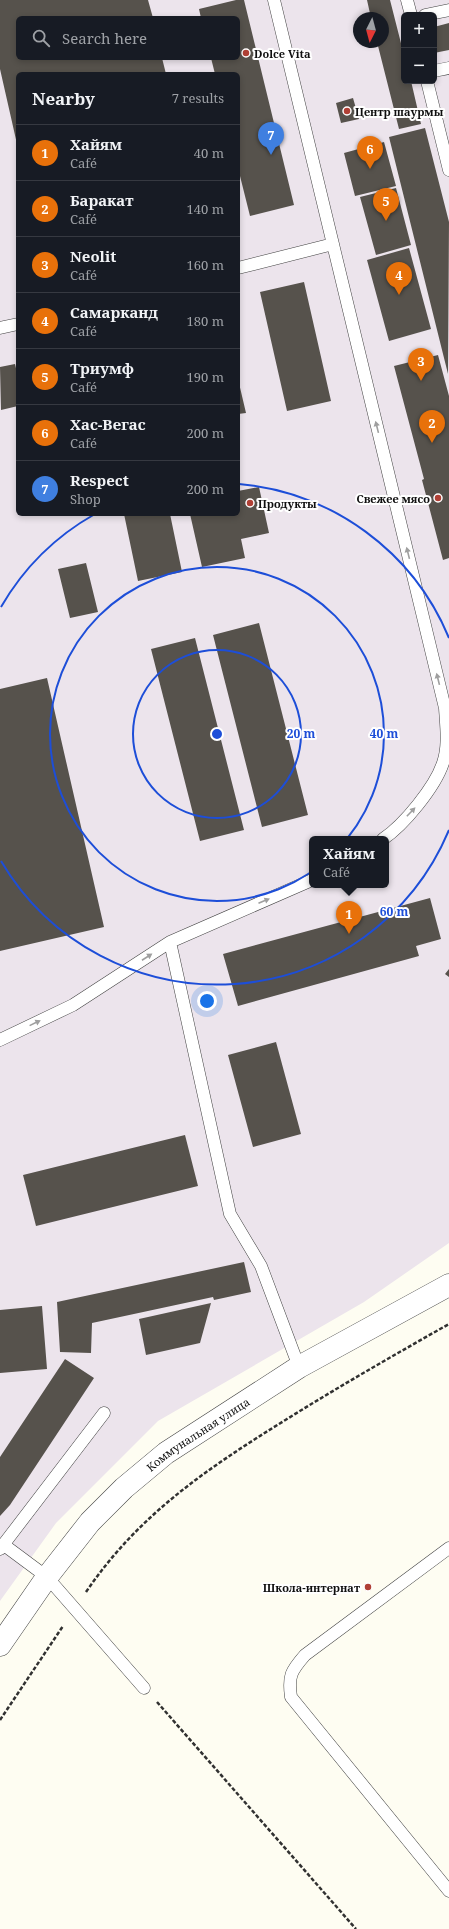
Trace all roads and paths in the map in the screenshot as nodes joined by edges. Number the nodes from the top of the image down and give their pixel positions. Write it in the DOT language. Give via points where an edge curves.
graph roads {
  1 [pos="274,0"];
  2 [pos="407,0"];
  3 [pos="449,10"];
  4 [pos="410,12"];
  5 [pos="437,13"];
  6 [pos="449,68"];
  7 [pos="437,70"];
  8 [pos="428,84"];
  9 [pos="449,170"];
  10 [pos="333,244"];
  11 [pos="240,267"];
  12 [pos="16,324"];
  13 [pos="0,328"];
  14 [pos="446,766"];
  15 [pos="386,836"];
  16 [pos="309,881"];
  17 [pos="170,942"];
  18 [pos="0,1040"];
  19 [pos="449,1285"];
  20 [pos="449,1324"];
  21 [pos="299,1367"];
  22 [pos="104,1413"];
  23 [pos="2,1547"];
  24 [pos="449,1548"];
  25 [pos="47,1577"];
  26 [pos="75,1609"];
  27 [pos="0,1645"];
  28 [pos="144,1688"];
  29 [pos="0,1720"];
  30 [pos="449,1891"];
  31 [pos="356,1929"];
  1 -- 10 [label="lane"];
  2 -- 4 [label="lane"];
  3 -- 5 [label="lane"];
  6 -- 7 [label="lane"];
  8 -- 9 [label="lane"];
  10 -- 11 [label="lane"];
  14 -- 10 [label="lane, one-way" via="445,708"];
  12 -- 13 [label="lane"];
  15 -- 14 [label="lane, one-way" via="422,801"];
  17 -- 16 [label="lane, one-way"];
  18 -- 17 [label="lane, one-way" via="73,1005"];
  17 -- 21 [label="lane" via="230,1214 261,1266"];
  19 -- 21 [label="street, Коммунальная улица"];
  20 -- 26 [label="path" via="338,1387 224,1458 177,1493 137,1529 97,1576"];
  21 -- 25 [label="street, Коммунальная улица" via="166,1453 124,1488 90,1522"];
  22 -- 23 [label="lane"];
  23 -- 25 [label="lane"];
  24 -- 30 [label="lane" via="305,1655 293,1669 289,1682 291,1697"];
  25 -- 26 [label="lane"];
  25 -- 27 [label="street, Коммунальная улица"];
  26 -- 28 [label="lane"];
  26 -- 29 [label="path"];
  28 -- 31 [label="path"];
}
